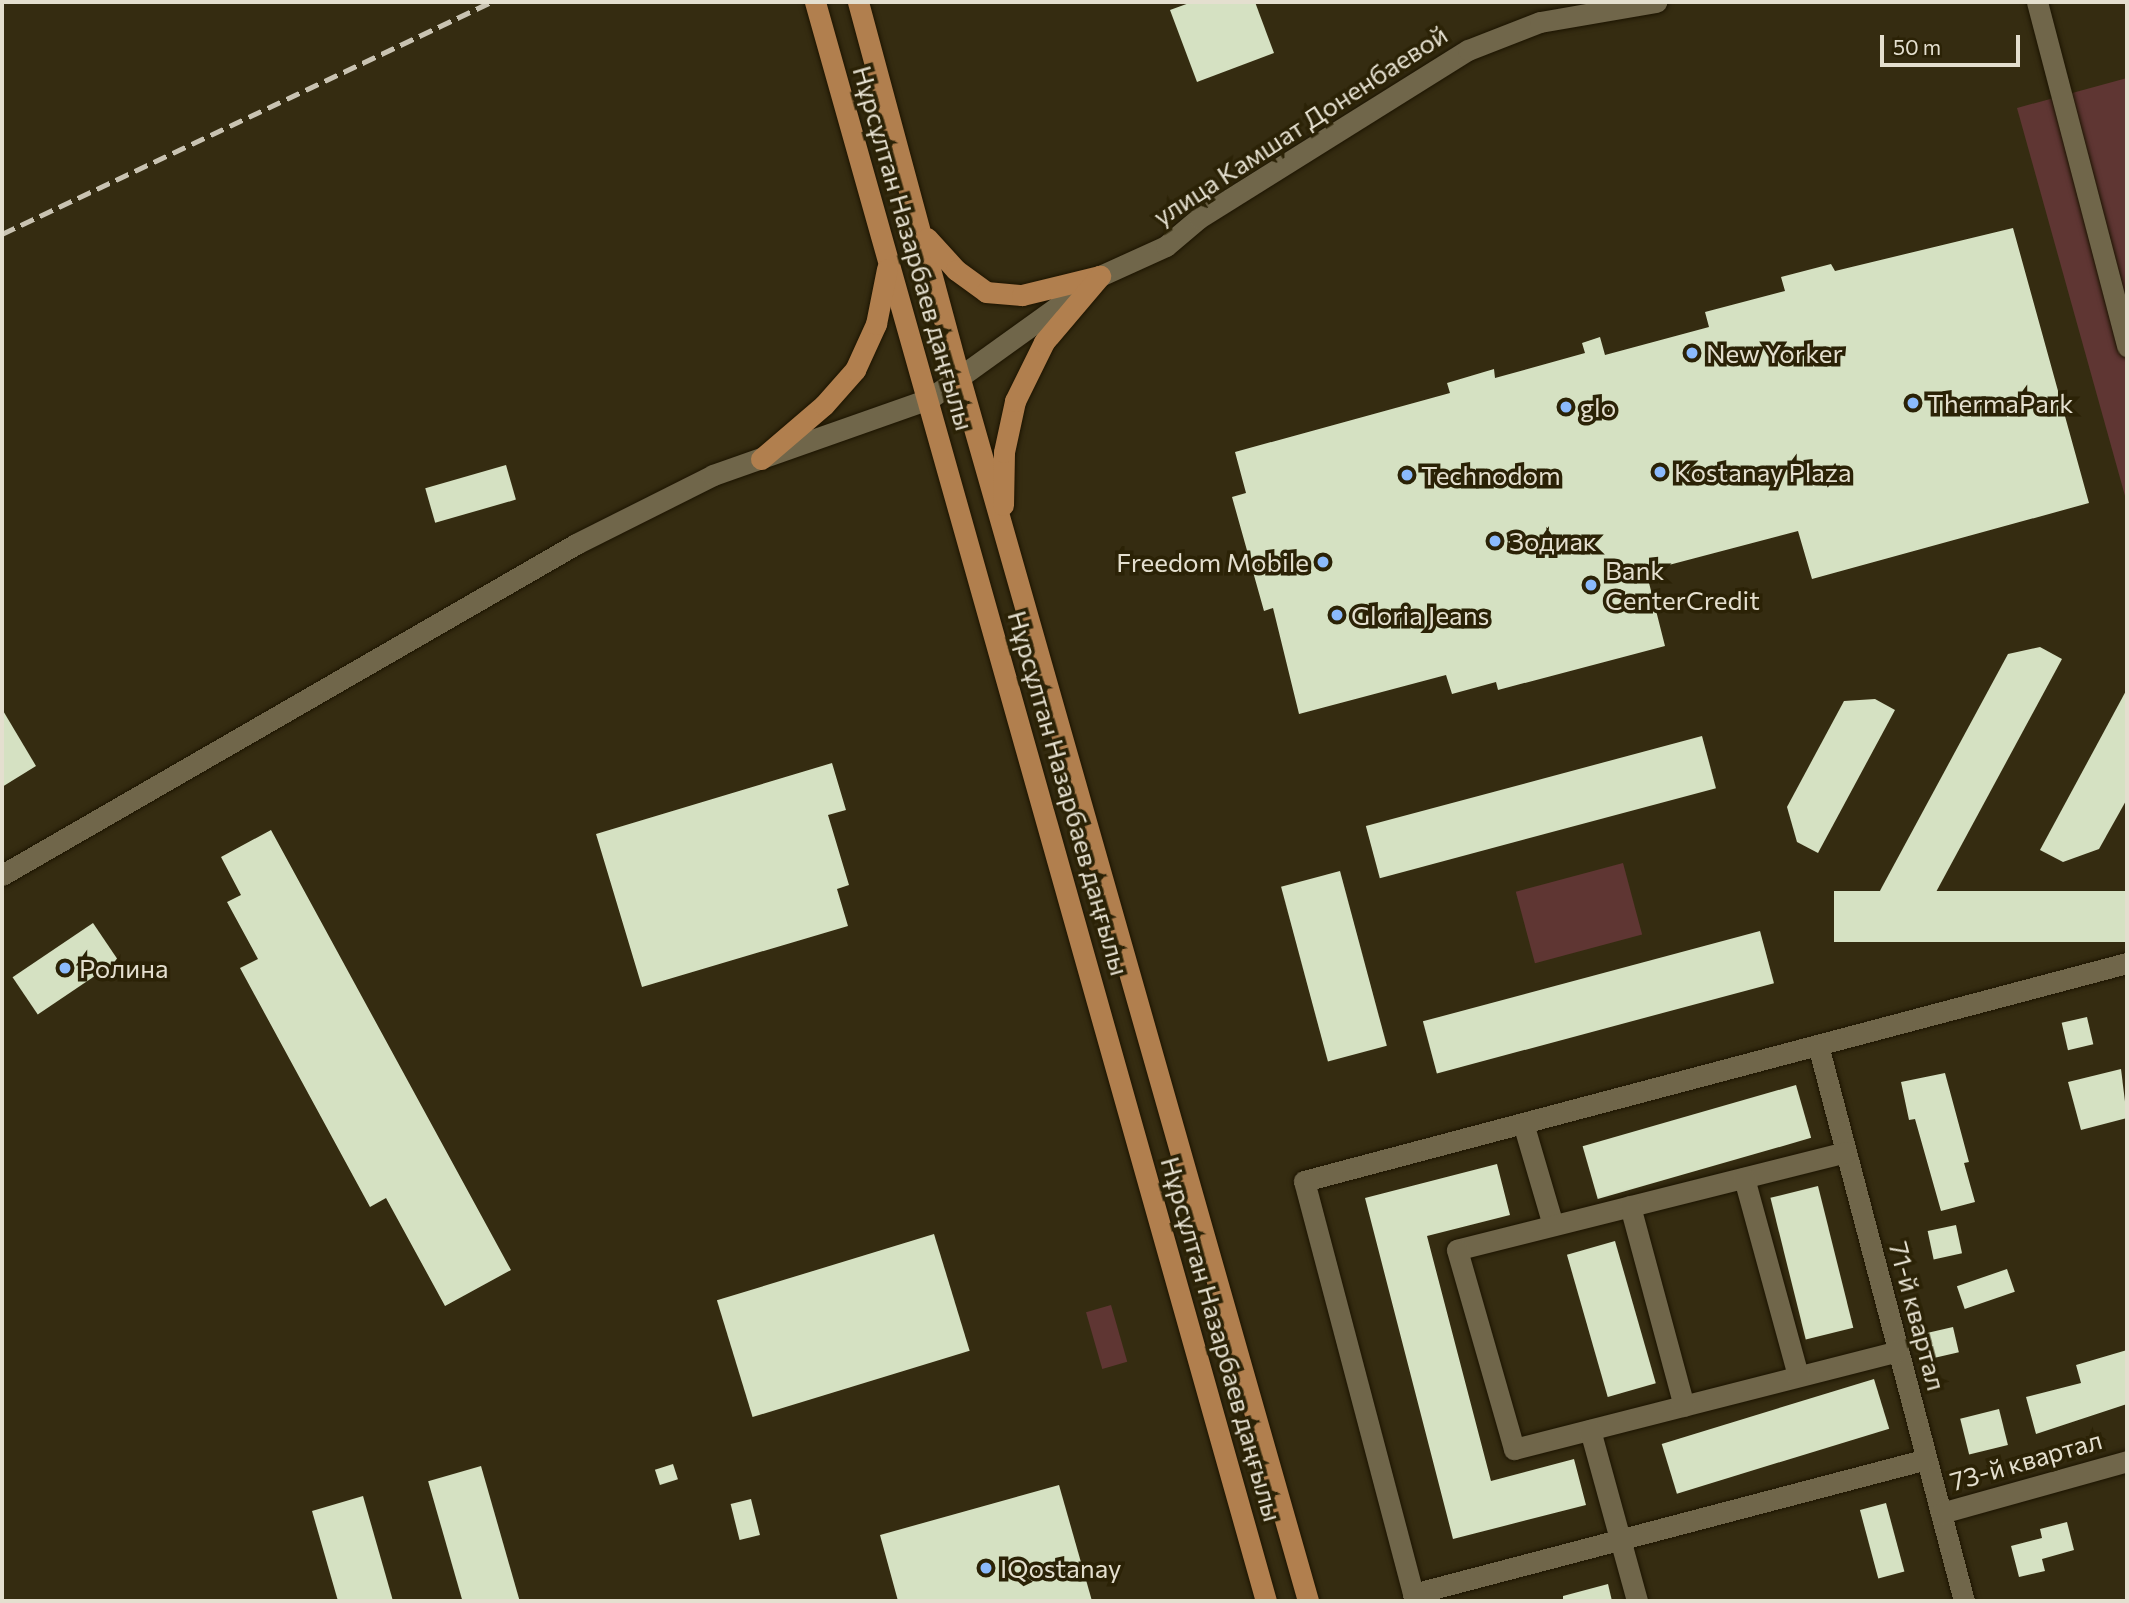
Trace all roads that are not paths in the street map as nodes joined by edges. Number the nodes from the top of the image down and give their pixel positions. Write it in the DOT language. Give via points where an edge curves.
graph roads {
  1 [pos="815,2"];
  2 [pos="858,2"];
  3 [pos="1656,2"];
  4 [pos="2037,2"];
  5 [pos="924,235"];
  6 [pos="888,267"];
  7 [pos="1100,276"];
  8 [pos="2127,346"];
  9 [pos="960,379"];
  10 [pos="929,399"];
  11 [pos="761,459"];
  12 [pos="1002,526"];
  13 [pos="2,876"];
  14 [pos="2127,963"];
  15 [pos="1818,1045"];
  16 [pos="1523,1124"];
  17 [pos="1846,1152"];
  18 [pos="1744,1178"];
  19 [pos="1630,1206"];
  20 [pos="1553,1225"];
  21 [pos="1898,1351"];
  22 [pos="1798,1376"];
  23 [pos="1684,1406"];
  24 [pos="1590,1430"];
  25 [pos="1927,1459"];
  26 [pos="2127,1461"];
  27 [pos="1941,1513"];
  28 [pos="1620,1539"];
  29 [pos="1414,1598"];
  30 [pos="1266,1601"];
  31 [pos="1308,1601"];
  32 [pos="1637,1601"];
  33 [pos="1964,1601"];
  1 -- 6 [label="main road, Нұрсұлтан Назарбаев даңғылы"];
  2 -- 5 [label="main road, Нұрсұлтан Назарбаев даңғылы"];
  3 -- 7 [label="street, улица Камшат Доненбаевой" via="1540,22 1468,50 1199,218 1166,246"];
  4 -- 8 [label="street"];
  5 -- 7 [label="main road" via="956,270 986,292 1022,295"];
  5 -- 9 [label="main road, Нұрсұлтан Назарбаев даңғылы"];
  6 -- 10 [label="main road, Нұрсұлтан Назарбаев даңғылы"];
  6 -- 11 [label="main road" via="876,324 855,370 833,397"];
  7 -- 9 [label="street, улица Камшат Доненбаевой"];
  7 -- 12 [label="main road" via="1044,342 1015,401 1004,452"];
  9 -- 10 [label="street, улица Камшат Доненбаевой"];
  9 -- 12 [label="main road, Нұрсұлтан Назарбаев даңғылы"];
  10 -- 11 [label="street, улица Камшат Доненбаевой"];
  10 -- 30 [label="main road, Нұрсұлтан Назарбаев даңғылы"];
  11 -- 13 [label="street, улица Камшат Доненбаевой" via="713,475 576,544"];
  12 -- 31 [label="main road, Нұрсұлтан Назарбаев даңғылы"];
  14 -- 15 [label="street"];
  15 -- 16 [label="street"];
  15 -- 17 [label="street, 71-й квартал"];
  16 -- 20 [label="street"];
  16 -- 29 [label="street" via="1304,1181"];
  17 -- 18 [label="street"];
  17 -- 21 [label="street, 71-й квартал"];
  18 -- 19 [label="street"];
  18 -- 22 [label="street"];
  19 -- 20 [label="street"];
  19 -- 23 [label="street"];
  20 -- 24 [label="street" via="1457,1250 1514,1449"];
  21 -- 22 [label="street"];
  21 -- 25 [label="street, 71-й квартал"];
  22 -- 23 [label="street"];
  23 -- 24 [label="street"];
  24 -- 28 [label="street"];
  25 -- 27 [label="street, 71-й квартал"];
  25 -- 28 [label="street"];
  26 -- 27 [label="street, 73-й квартал"];
  27 -- 33 [label="street, 71-й квартал"];
  28 -- 29 [label="street"];
  28 -- 32 [label="street"];
}
